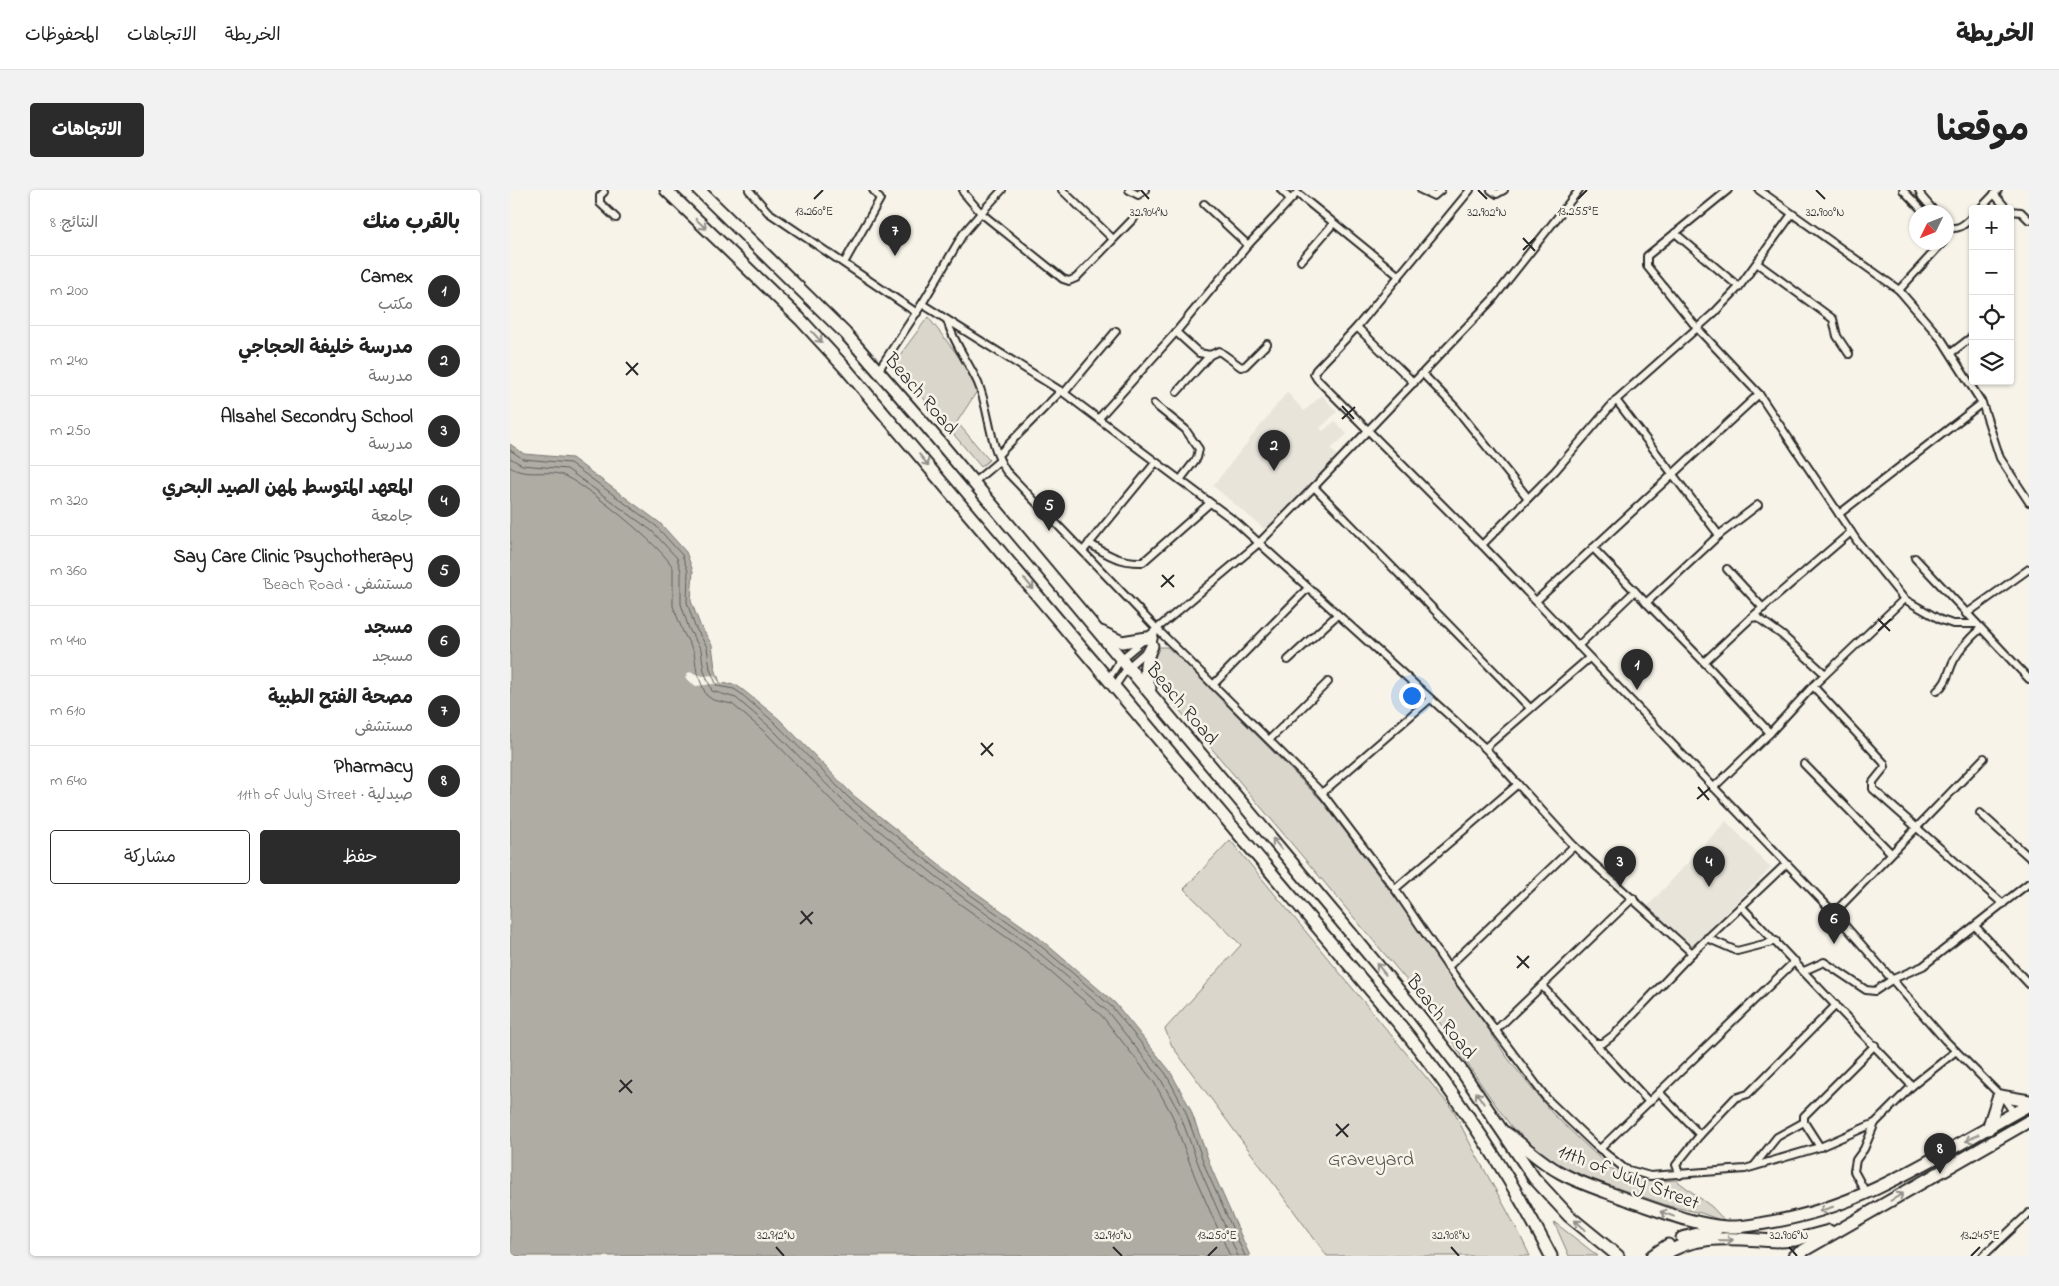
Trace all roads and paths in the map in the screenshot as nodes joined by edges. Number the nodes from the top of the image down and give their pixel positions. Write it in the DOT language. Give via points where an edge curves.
graph roads {
  1 [pos="666,190"];
  2 [pos="700,190"];
  3 [pos="749,190"];
  4 [pos="873,190"];
  5 [pos="1002,190"];
  6 [pos="1062,190"];
  7 [pos="1129,190"];
  8 [pos="1145,190"];
  9 [pos="1281,190"];
  10 [pos="1421,190"];
  11 [pos="1440,190"];
  12 [pos="1470,190"];
  13 [pos="1491,190"];
  14 [pos="1504,190"];
  15 [pos="1579,190"];
  16 [pos="1728,190"];
  17 [pos="1759,190"];
  18 [pos="1903,190"];
  19 [pos="1919,190"];
  20 [pos="962,191"];
  21 [pos="1298,191"];
  22 [pos="604,192"];
  23 [pos="1996,192"];
  24 [pos="1290,199"];
  25 [pos="1204,204"];
  26 [pos="1917,205"];
  27 [pos="1929,205"];
  28 [pos="1984,205"];
  29 [pos="2004,205"];
  30 [pos="2014,211"];
  31 [pos="982,212"];
  32 [pos="1792,214"];
  33 [pos="1135,217"];
  34 [pos="616,218"];
  35 [pos="1969,220"];
  36 [pos="2029,220"];
  37 [pos="1333,224"];
  38 [pos="1954,228"];
  39 [pos="1676,233"];
  40 [pos="1114,239"];
  41 [pos="1248,244"];
  42 [pos="1936,250"];
  43 [pos="1302,261"];
  44 [pos="844,263"];
  45 [pos="1758,264"];
  46 [pos="1398,276"];
  47 [pos="1739,287"];
  48 [pos="1899,290"];
  49 [pos="922,304"];
  50 [pos="917,313"];
  51 [pos="947,320"];
  52 [pos="1358,327"];
  53 [pos="1697,328"];
  54 [pos="1116,331"];
  55 [pos="1176,332"];
  56 [pos="1969,339"];
  57 [pos="1267,344"];
  58 [pos="1951,353"];
  59 [pos="1849,354"];
  60 [pos="1210,355"];
  61 [pos="878,371"];
  62 [pos="1423,374"];
  63 [pos="1414,382"];
  64 [pos="1062,392"];
  65 [pos="1177,392"];
  66 [pos="1759,394"];
  67 [pos="1616,400"];
  68 [pos="1982,403"];
  69 [pos="1154,404"];
  70 [pos="1099,418"];
  71 [pos="1370,430"];
  72 [pos="999,458"];
  73 [pos="1156,462"];
  74 [pos="1672,475"];
  75 [pos="1180,480"];
  76 [pos="973,483"];
  77 [pos="1314,488"];
  78 [pos="1528,498"];
  79 [pos="1210,502"];
  80 [pos="2029,502"];
  81 [pos="1758,505"];
  82 [pos="1839,514"];
  83 [pos="1851,532"];
  84 [pos="1719,535"];
  85 [pos="1089,543"];
  86 [pos="1259,543"];
  87 [pos="1482,545"];
  88 [pos="1593,548"];
  89 [pos="1083,551"];
  90 [pos="1915,558"];
  91 [pos="1727,569"];
  92 [pos="2029,569"];
  93 [pos="1307,589"];
  94 [pos="1635,591"];
  95 [pos="1904,598"];
  96 [pos="1536,601"];
  97 [pos="1646,603"];
  98 [pos="1762,608"];
  99 [pos="1966,614"];
  100 [pos="1336,616"];
  101 [pos="1751,618"];
  102 [pos="1978,627"];
  103 [pos="1097,631"];
  104 [pos="1153,636"];
  105 [pos="1578,646"];
  106 [pos="1589,658"];
  107 [pos="1288,660"];
  108 [pos="1704,662"];
  109 [pos="1124,663"];
  110 [pos="1825,674"];
  111 [pos="2029,679"];
  112 [pos="1112,682"];
  113 [pos="1328,682"];
  114 [pos="1213,685"];
  115 [pos="1812,686"];
  116 [pos="1937,691"];
  117 [pos="1154,697"];
  118 [pos="1430,699"];
  119 [pos="1530,708"];
  120 [pos="1770,732"];
  121 [pos="1269,740"];
  122 [pos="1485,748"];
  123 [pos="1984,758"];
  124 [pos="1804,764"];
  125 [pos="1518,784"];
  126 [pos="1714,788"];
  127 [pos="1322,793"];
  128 [pos="1980,813"];
  129 [pos="1915,828"];
  130 [pos="1574,846"];
  131 [pos="1892,853"];
  132 [pos="2029,857"];
  133 [pos="1786,864"];
  134 [pos="2029,883"];
  135 [pos="1395,889"];
  136 [pos="1633,898"];
  137 [pos="2003,904"];
  138 [pos="1741,906"];
  139 [pos="1834,913"];
  140 [pos="1975,926"];
  141 [pos="1706,938"];
  142 [pos="1776,941"];
  143 [pos="1692,953"];
  144 [pos="1795,961"];
  145 [pos="1448,967"];
  146 [pos="1804,971"];
  147 [pos="1893,979"];
  148 [pos="2029,984"];
  149 [pos="1542,986"];
  150 [pos="1836,1005"];
  151 [pos="1495,1031"];
  152 [pos="1594,1043"];
  153 [pos="1875,1045"];
  154 [pos="1956,1050"];
  155 [pos="1912,1086"];
  156 [pos="1659,1092"];
  157 [pos="1999,1096"];
  158 [pos="1649,1102"];
  159 [pos="2029,1103"];
  160 [pos="2010,1116"];
  161 [pos="2029,1121"];
  162 [pos="1804,1122"];
  163 [pos="1875,1123"];
  164 [pos="1500,1129"];
  165 [pos="1988,1129"];
  166 [pos="1700,1135"];
  167 [pos="1820,1147"];
  168 [pos="1600,1150"];
  169 [pos="1753,1167"];
  170 [pos="1680,1175"];
  171 [pos="1867,1194"];
  172 [pos="2029,1213"];
  173 [pos="1729,1227"];
  174 [pos="1843,1227"];
  175 [pos="1552,1256"];
  176 [pos="1618,1256"];
  177 [pos="1652,1256"];
  178 [pos="1663,1256"];
  179 [pos="1794,1256"];
  180 [pos="1983,1256"];
  1 -- 112 [label="highway, Beach Road, one-way" via="846,368"];
  2 -- 61 [label="highway, Beach Road" via="815,302"];
  3 -- 44 [label="street" via="768,212"];
  4 -- 44 [label="street" via="880,199"];
  5 -- 31 [label="street"];
  6 -- 40 [label="street"];
  7 -- 8 [label="street" via="1138,195"];
  9 -- 24 [label="street"];
  10 -- 11 [label="street" via="1434,196"];
  12 -- 46 [label="street"];
  13 -- 14 [label="street" via="1497,194"];
  15 -- 62 [label="street" via="1493,299"];
  16 -- 39 [label="street"];
  17 -- 32 [label="street"];
  18 -- 26 [label="street"];
  19 -- 27 [label="street"];
  20 -- 31 [label="street"];
  21 -- 24 [label="street"];
  21 -- 37 [label="street"];
  22 -- 34 [label="street" via="600,203"];
  23 -- 28 [label="street"];
  23 -- 29 [label="street"];
  24 -- 41 [label="street"];
  25 -- 41 [label="street"];
  30 -- 36 [label="street"];
  31 -- 40 [label="street" via="1069,281 1076,278"];
  31 -- 49 [label="street" via="963,234"];
  32 -- 45 [label="street"];
  32 -- 48 [label="street"];
  33 -- 40 [label="street"];
  35 -- 38 [label="street" via="1962,227"];
  37 -- 43 [label="street"];
  37 -- 46 [label="street"];
  39 -- 47 [label="street"];
  39 -- 53 [label="street" via="1646,256 1647,266"];
  41 -- 55 [label="street"];
  42 -- 48 [label="street"];
  44 -- 50 [label="street"];
  45 -- 47 [label="street"];
  45 -- 59 [label="street" via="1833,319 1837,336"];
  46 -- 52 [label="street"];
  47 -- 53 [label="street"];
  48 -- 58 [label="street"];
  49 -- 50 [label="street"];
  49 -- 51 [label="street"];
  50 -- 61 [label="street"];
  51 -- 64 [label="street"];
  51 -- 72 [label="street" via="952,338 980,390"];
  52 -- 63 [label="street"];
  52 -- 71 [label="street" via="1314,374"];
  53 -- 66 [label="street"];
  53 -- 67 [label="street"];
  54 -- 64 [label="street"];
  55 -- 60 [label="street" via="1199,353"];
  55 -- 70 [label="street"];
  56 -- 58 [label="street"];
  57 -- 60 [label="street" via="1245,366 1238,365 1219,351"];
  58 -- 68 [label="street"];
  60 -- 65 [label="street"];
  61 -- 76 [label="highway, Beach Road"];
  62 -- 63 [label="street"];
  62 -- 78 [label="street" via="1455,407"];
  63 -- 71 [label="street"];
  64 -- 70 [label="street"];
  64 -- 72 [label="street"];
  66 -- 74 [label="street"];
  66 -- 82 [label="street"];
  67 -- 74 [label="street"];
  67 -- 78 [label="street"];
  68 -- 80 [label="street" via="2000,458"];
  68 -- 82 [label="street"];
  69 -- 75 [label="street" via="1185,429 1199,449 1197,458"];
  70 -- 73 [label="street"];
  71 -- 77 [label="street"];
  71 -- 87 [label="street"];
  72 -- 76 [label="street"];
  72 -- 89 [label="street" via="1006,471"];
  73 -- 75 [label="street"];
  73 -- 85 [label="street"];
  74 -- 84 [label="street"];
  74 -- 88 [label="street"];
  75 -- 79 [label="street"];
  76 -- 103 [label="highway, Beach Road"];
  77 -- 86 [label="street"];
  77 -- 119 [label="street"];
  78 -- 87 [label="street"];
  79 -- 85 [label="street" via="1142,562 1126,563"];
  79 -- 86 [label="street"];
  81 -- 84 [label="street"];
  82 -- 83 [label="street"];
  83 -- 95 [label="street"];
  83 -- 98 [label="street"];
  84 -- 97 [label="street"];
  85 -- 89 [label="street"];
  86 -- 93 [label="street"];
  86 -- 104 [label="street"];
  87 -- 96 [label="street"];
  88 -- 94 [label="street"];
  88 -- 96 [label="street"];
  89 -- 104 [label="street"];
  90 -- 99 [label="street"];
  91 -- 98 [label="street"];
  92 -- 99 [label="street"];
  93 -- 100 [label="street"];
  93 -- 114 [label="street"];
  94 -- 97 [label="street"];
  94 -- 105 [label="street"];
  95 -- 102 [label="street" via="1941,620"];
  95 -- 110 [label="street"];
  96 -- 105 [label="street"];
  97 -- 108 [label="street"];
  98 -- 101 [label="street"];
  99 -- 102 [label="street"];
  100 -- 107 [label="street"];
  100 -- 118 [label="street"];
  101 -- 108 [label="street"];
  101 -- 110 [label="street" via="1761,620 1782,635"];
  102 -- 111 [label="street"];
  102 -- 116 [label="street" via="1953,662 1947,681"];
  103 -- 104 [label="highway" via="1122,642"];
  103 -- 109 [label="highway, Beach Road"];
  104 -- 109 [label="street"];
  104 -- 109 [label="street"];
  104 -- 114 [label="street"];
  104 -- 117 [label="highway" via="1145,668"];
  105 -- 106 [label="street"];
  106 -- 119 [label="street"];
  106 -- 126 [label="street"];
  108 -- 120 [label="street"];
  109 -- 112 [label="street"];
  109 -- 112 [label="street"];
  109 -- 117 [label="highway, Beach Road"];
  110 -- 115 [label="street"];
  112 -- 175 [label="highway, Beach Road" via="1440,1075 1484,1137"];
  113 -- 121 [label="street"];
  114 -- 121 [label="street"];
  115 -- 120 [label="street"];
  115 -- 129 [label="street" via="1884,763 1873,782 1873,789"];
  164 -- 117 [label="highway, Beach Road, one-way" via="1459,1067 1411,1005"];
  118 -- 122 [label="street"];
  118 -- 127 [label="street"];
  119 -- 122 [label="street"];
  120 -- 126 [label="street"];
  121 -- 127 [label="street"];
  122 -- 125 [label="street"];
  123 -- 129 [label="street"];
  124 -- 131 [label="street"];
  125 -- 130 [label="street"];
  125 -- 135 [label="street"];
  126 -- 133 [label="street"];
  127 -- 135 [label="street"];
  128 -- 132 [label="street"];
  129 -- 131 [label="street"];
  129 -- 137 [label="street"];
  130 -- 136 [label="street"];
  130 -- 145 [label="street"];
  131 -- 139 [label="street"];
  133 -- 138 [label="street"];
  133 -- 139 [label="street"];
  134 -- 137 [label="street"];
  135 -- 145 [label="street"];
  136 -- 143 [label="street"];
  136 -- 149 [label="street"];
  137 -- 140 [label="street"];
  138 -- 141 [label="street"];
  138 -- 142 [label="street"];
  139 -- 147 [label="street"];
  140 -- 147 [label="street" via="1923,966"];
  140 -- 148 [label="street"];
  141 -- 142 [label="street" via="1737,951"];
  141 -- 143 [label="street"];
  142 -- 144 [label="street"];
  143 -- 152 [label="street" via="1615,1034 1603,1043"];
  144 -- 146 [label="street"];
  144 -- 156 [label="street"];
  145 -- 151 [label="street"];
  146 -- 147 [label="street" via="1824,962 1872,992"];
  146 -- 150 [label="street"];
  147 -- 154 [label="street"];
  149 -- 151 [label="street"];
  149 -- 152 [label="street"];
  150 -- 153 [label="street"];
  150 -- 166 [label="street" via="1748,1094 1735,1098"];
  151 -- 168 [label="street" via="1547,1099"];
  152 -- 158 [label="street"];
  153 -- 155 [label="street"];
  153 -- 162 [label="street" via="1808,1110"];
  154 -- 155 [label="street"];
  154 -- 157 [label="street"];
  155 -- 163 [label="street"];
  156 -- 158 [label="street"];
  156 -- 166 [label="street"];
  157 -- 159 [label="highway"];
  157 -- 160 [label="street"];
  157 -- 160 [label="street"];
  157 -- 165 [label="highway"];
  158 -- 168 [label="street"];
  159 -- 160 [label="highway, 11th of July Street"];
  160 -- 165 [label="highway, 11th of July Street"];
  174 -- 161 [label="highway, one-way"];
  162 -- 167 [label="street"];
  162 -- 169 [label="street" via="1777,1137"];
  163 -- 167 [label="street"];
  163 -- 171 [label="street" via="1856,1160 1854,1171"];
  173 -- 164 [label="highway, 11th of July Street, one-way" via="1675,1216 1562,1174 1537,1159"];
  176 -- 164 [label="highway, Beach Road, one-way" via="1551,1197 1521,1162"];
  165 -- 171 [label="highway, 11th of July Street, one-way"];
  166 -- 170 [label="street" via="1676,1165"];
  167 -- 169 [label="street"];
  168 -- 170 [label="street" via="1635,1174"];
  169 -- 170 [label="street"];
  171 -- 173 [label="highway, 11th of July Street, one-way" via="1791,1218"];
  172 -- 180 [label="street"];
  173 -- 177 [label="highway" via="1677,1240"];
  178 -- 174 [label="highway, one-way" via="1702,1240 1795,1240"];
  174 -- 179 [label="highway"];
}
